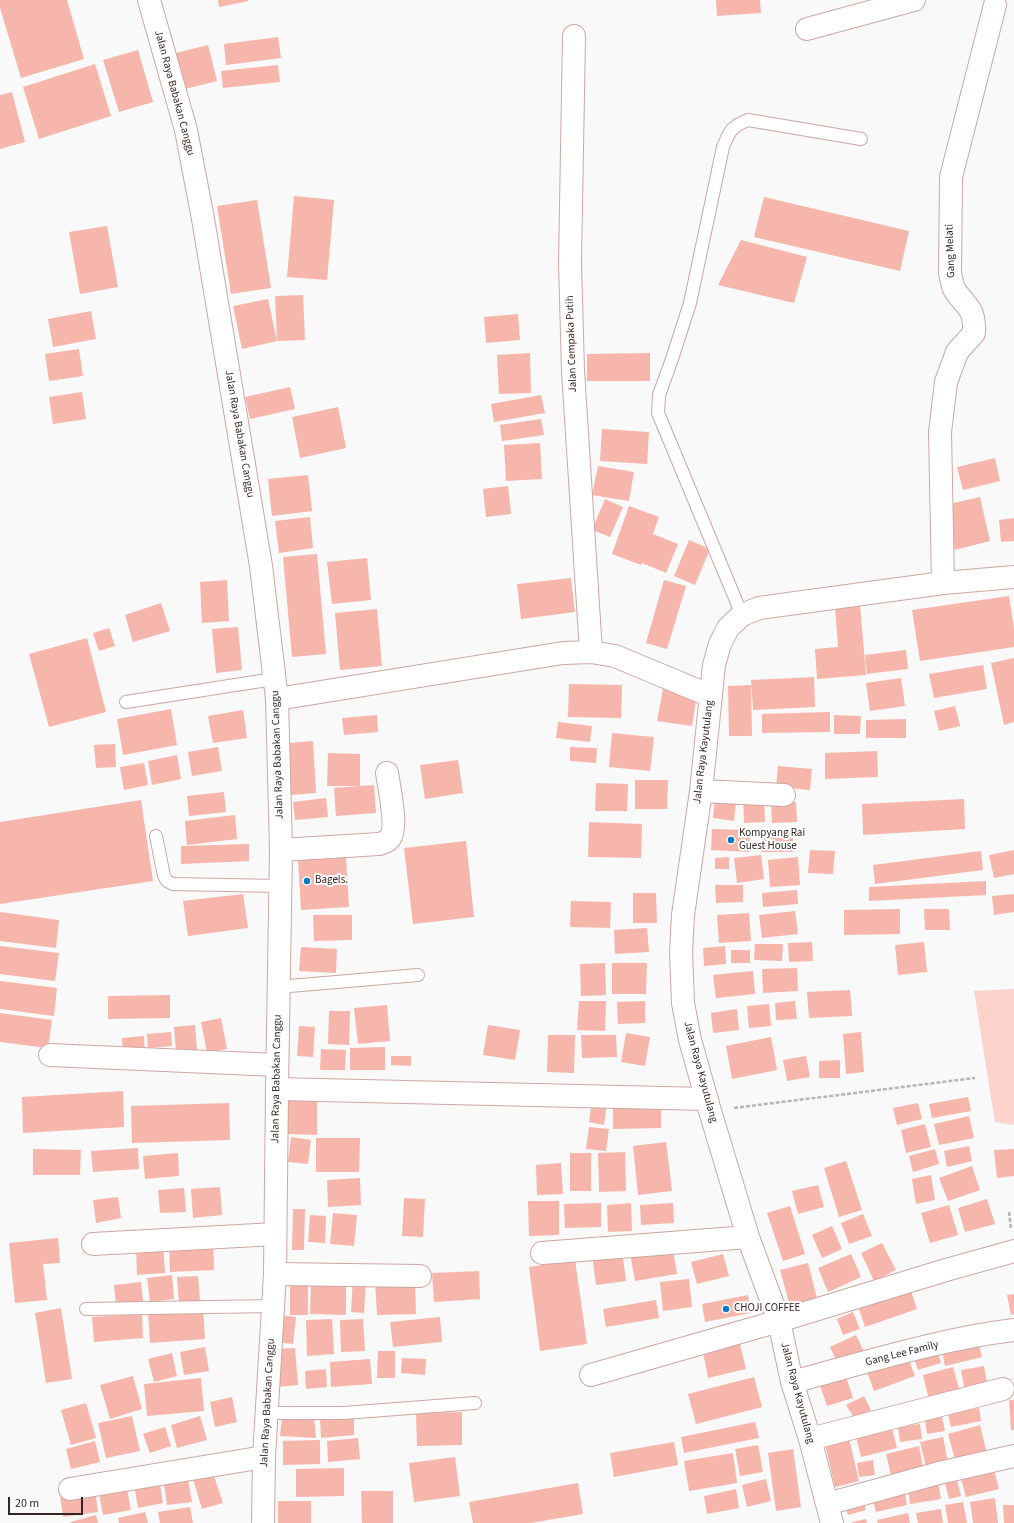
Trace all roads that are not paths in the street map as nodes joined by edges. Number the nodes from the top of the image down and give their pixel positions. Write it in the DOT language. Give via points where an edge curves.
graph roads {
  1 [pos="149,0"];
  2 [pos="914,0"];
  3 [pos="995,5"];
  4 [pos="807,28"];
  5 [pos="574,36"];
  6 [pos="861,139"];
  7 [pos="1014,577"];
  8 [pos="943,583"];
  9 [pos="742,615"];
  10 [pos="591,652"];
  11 [pos="276,689"];
  12 [pos="711,696"];
  13 [pos="126,702"];
  14 [pos="387,773"];
  15 [pos="701,791"];
  16 [pos="784,795"];
  17 [pos="156,836"];
  18 [pos="282,850"];
  19 [pos="280,886"];
  20 [pos="418,975"];
  21 [pos="278,986"];
  22 [pos="50,1056"];
  23 [pos="277,1065"];
  24 [pos="277,1089"];
  25 [pos="708,1105"];
  26 [pos="275,1234"];
  27 [pos="748,1237"];
  28 [pos="93,1244"];
  29 [pos="1014,1251"];
  30 [pos="542,1253"];
  31 [pos="275,1274"];
  32 [pos="420,1276"];
  33 [pos="274,1306"];
  34 [pos="86,1309"];
  35 [pos="779,1321"];
  36 [pos="1014,1330"];
  37 [pos="591,1374"];
  38 [pos="792,1382"];
  39 [pos="1003,1389"];
  40 [pos="475,1403"];
  41 [pos="268,1413"];
  42 [pos="810,1439"];
  43 [pos="1014,1456"];
  44 [pos="264,1457"];
  45 [pos="70,1489"];
  46 [pos="829,1518"];
  47 [pos="263,1523"];
  1 -- 11 [label="street, Jalan Raya Babakan Canggu" via="186,130 203,219 262,566"];
  2 -- 4 [label="street"];
  3 -- 8 [label="street, Gang Melati" via="950,178 950,273 954,288 968,305 975,319 974,333 957,352 946,382 940,432"];
  5 -- 10 [label="street, Jalan Cempaka Putih" via="570,263 573,371"];
  6 -- 9 [label="lane" via="748,120 735,125 723,147 690,303 658,395 658,413"];
  7 -- 8 [label="street"];
  8 -- 9 [label="street" via="759,608"];
  9 -- 12 [label="street, Jalan Raya Kayutulang" via="728,628 720,644 714,665"];
  10 -- 11 [label="street" via="563,653"];
  10 -- 12 [label="street" via="615,656"];
  11 -- 13 [label="lane"];
  11 -- 18 [label="street, Jalan Raya Babakan Canggu"];
  12 -- 15 [label="street, Jalan Raya Kayutulang"];
  14 -- 18 [label="street" via="393,827 386,841 379,844"];
  15 -- 16 [label="street"];
  15 -- 25 [label="street, Jalan Raya Kayutulang" via="683,915 681,953 683,1003 690,1040"];
  17 -- 19 [label="lane" via="164,876 173,884"];
  18 -- 19 [label="street, Jalan Raya Babakan Canggu"];
  19 -- 21 [label="street, Jalan Raya Babakan Canggu"];
  20 -- 21 [label="lane"];
  21 -- 23 [label="street, Jalan Raya Babakan Canggu"];
  22 -- 23 [label="street"];
  23 -- 24 [label="street, Jalan Raya Babakan Canggu"];
  24 -- 25 [label="street"];
  24 -- 26 [label="street, Jalan Raya Babakan Canggu"];
  25 -- 27 [label="street, Jalan Raya Kayutulang"];
  26 -- 28 [label="street"];
  26 -- 31 [label="street, Jalan Raya Babakan Canggu"];
  27 -- 30 [label="street"];
  27 -- 35 [label="street, Jalan Raya Kayutulang"];
  29 -- 35 [label="street"];
  31 -- 32 [label="street"];
  31 -- 33 [label="street, Jalan Raya Babakan Canggu"];
  33 -- 34 [label="lane"];
  33 -- 41 [label="street, Jalan Raya Babakan Canggu"];
  35 -- 37 [label="street"];
  35 -- 38 [label="street, Jalan Raya Kayutulang"];
  36 -- 38 [label="street, Gang Lee Family" via="946,1342"];
  38 -- 42 [label="street, Jalan Raya Kayutulang"];
  39 -- 42 [label="street"];
  40 -- 41 [label="lane" via="344,1413"];
  41 -- 44 [label="street, Jalan Raya Babakan Canggu"];
  42 -- 46 [label="street, Jalan Raya Kayutulang"];
  43 -- 46 [label="street" via="939,1473"];
  44 -- 45 [label="street"];
  44 -- 47 [label="street, Jalan Raya Babakan Canggu"];
}
